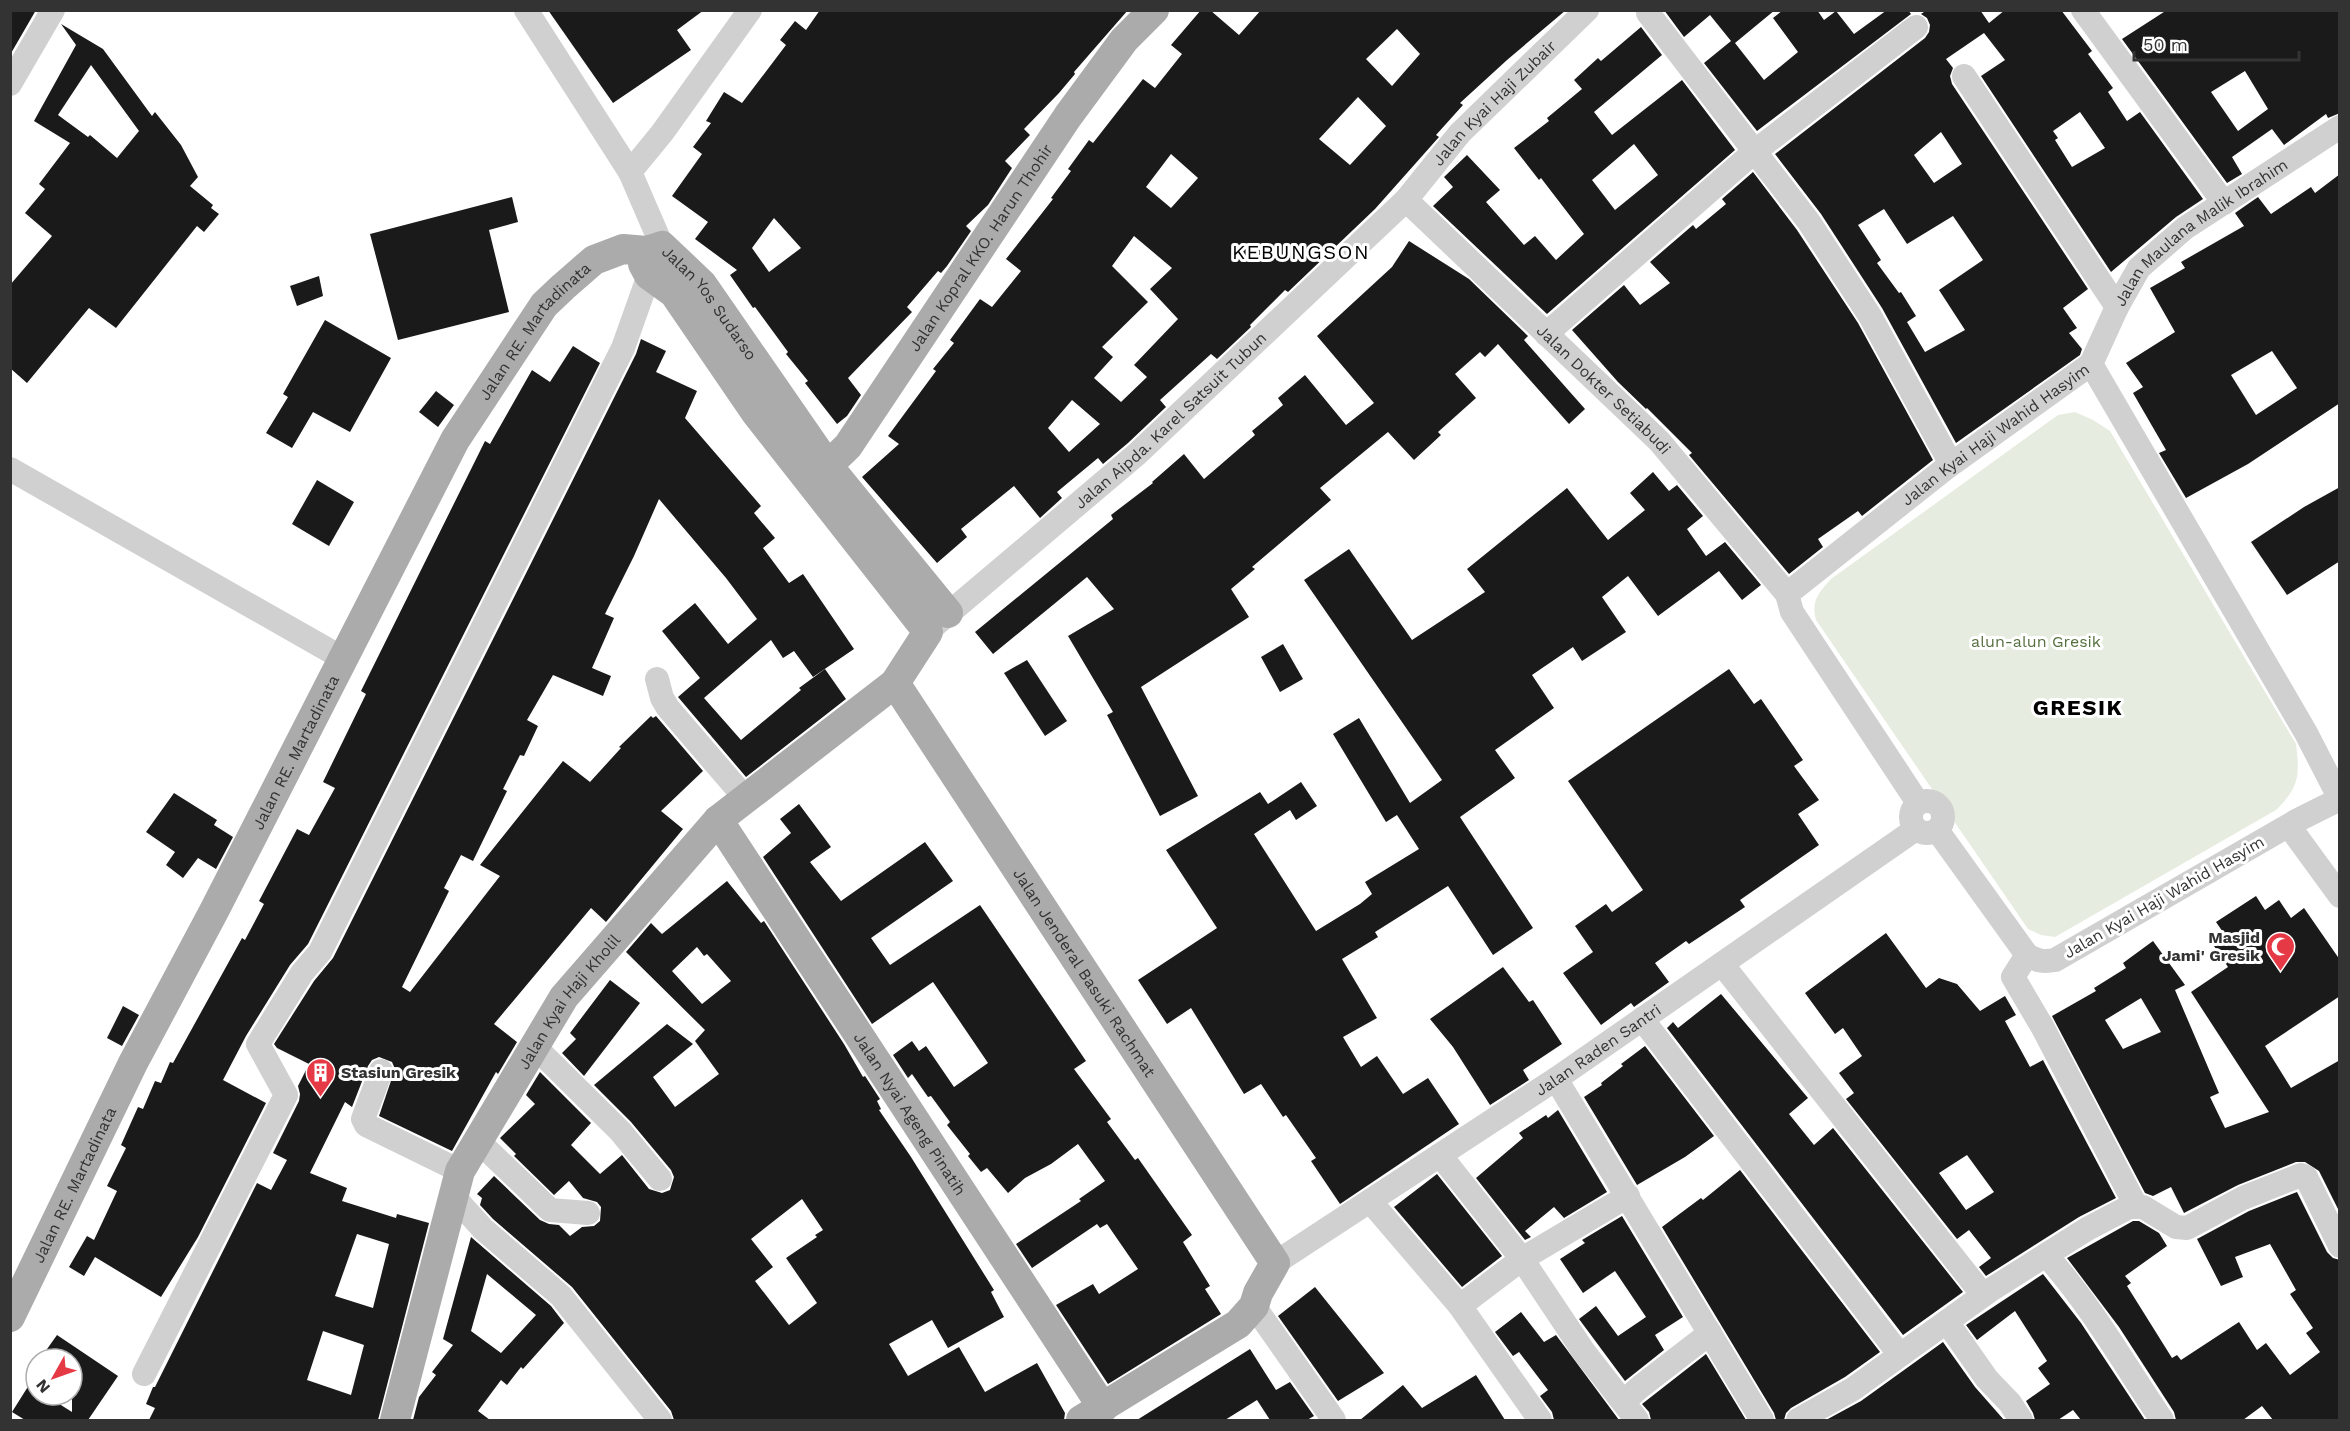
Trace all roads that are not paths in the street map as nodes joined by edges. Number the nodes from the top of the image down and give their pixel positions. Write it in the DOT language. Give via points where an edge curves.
graph roads {
  1 [pos="53,10"];
  2 [pos="526,10"];
  3 [pos="750,10"];
  4 [pos="1154,10"];
  5 [pos="1587,10"];
  6 [pos="2083,10"];
  7 [pos="1647,13"];
  8 [pos="1916,27"];
  9 [pos="1964,76"];
  10 [pos="10,84"];
  11 [pos="2340,127"];
  12 [pos="1754,152"];
  13 [pos="630,172"];
  14 [pos="1406,200"];
  15 [pos="2224,202"];
  16 [pos="652,257"];
  17 [pos="2117,307"];
  18 [pos="1546,334"];
  19 [pos="2091,364"];
  20 [pos="1951,464"];
  21 [pos="10,469"];
  22 [pos="819,475"];
  23 [pos="1787,594"];
  24 [pos="938,623"];
  25 [pos="344,659"];
  26 [pos="657,679"];
  27 [pos="895,683"];
  28 [pos="746,799"];
  29 [pos="718,820"];
  30 [pos="2289,826"];
  31 [pos="1927,829"];
  32 [pos="2340,896"];
  33 [pos="2027,955"];
  34 [pos="1722,964"];
  35 [pos="1642,1019"];
  36 [pos="534,1046"];
  37 [pos="381,1071"];
  38 [pos="1557,1079"];
  39 [pos="477,1140"];
  40 [pos="1440,1155"];
  41 [pos="660,1179"];
  42 [pos="457,1184"];
  43 [pos="1628,1196"];
  44 [pos="1370,1201"];
  45 [pos="2136,1206"];
  46 [pos="588,1213"];
  47 [pos="2340,1246"];
  48 [pos="2046,1255"];
  49 [pos="1522,1259"];
  50 [pos="1275,1263"];
  51 [pos="1983,1295"];
  52 [pos="1254,1306"];
  53 [pos="1460,1306"];
  54 [pos="10,1317"];
  55 [pos="1947,1322"];
  56 [pos="1710,1333"];
  57 [pos="1900,1355"];
  58 [pos="144,1374"];
  59 [pos="1631,1411"];
  60 [pos="1092,1414"];
  61 [pos="395,1420"];
  62 [pos="660,1420"];
  63 [pos="1334,1420"];
  64 [pos="1540,1420"];
  65 [pos="1762,1420"];
  66 [pos="1798,1420"];
  67 [pos="2021,1420"];
  68 [pos="2162,1420"];
  1 -- 10 [label="street"];
  2 -- 13 [label="street"];
  3 -- 13 [label="street"];
  4 -- 22 [label="main road, Jalan Kopral KKO. Harun Thohir" via="1124,40 1068,116 848,446"];
  5 -- 14 [label="street, Jalan Kyai Haji Zubair" via="1460,133"];
  6 -- 15 [label="street"];
  7 -- 12 [label="street"];
  8 -- 12 [label="street"];
  9 -- 17 [label="street"];
  11 -- 15 [label="street, Jalan Maulana Malik Ibrahim"];
  12 -- 18 [label="street"];
  12 -- 20 [label="street" via="1809,222 1870,316"];
  13 -- 16 [label="street"];
  14 -- 18 [label="street, Jalan Dokter Setiabudi"];
  14 -- 24 [label="street, Jalan Aipda. Karel Satsuit Tubun" via="1137,454"];
  15 -- 17 [label="street, Jalan Maulana Malik Ibrahim" via="2185,228 2139,268"];
  16 -- 22 [label="main road, Jalan Yos Sudarso" via="756,413"];
  16 -- 25 [label="main road, Jalan RE. Martadinata" via="623,249 594,260 544,305 455,440"];
  16 -- 58 [label="street" via="623,348 320,952 302,973 258,1044 286,1095"];
  17 -- 19 [label="street, Jalan Maulana Malik Ibrahim"];
  18 -- 23 [label="street, Jalan Dokter Setiabudi" via="1659,441"];
  19 -- 20 [label="street, Jalan Kyai Haji Wahid Hasyim"];
  19 -- 30 [label="street, Jalan Kyai Haji Wahid Hasyim" via="2306,733 2340,799"];
  20 -- 23 [label="street, Jalan Kyai Haji Wahid Hasyim"];
  21 -- 25 [label="street"];
  22 -- 24 [label="main road, Jalan Yos Sudarso"];
  23 -- 31 [label="street" via="1792,612 1918,803 1911,815"];
  24 -- 27 [label="main road, Jalan Kyai Haji Kholil"];
  25 -- 54 [label="main road, Jalan RE. Martadinata" via="133,1063"];
  26 -- 28 [label="street" via="668,708"];
  27 -- 28 [label="main road, Jalan Kyai Haji Kholil"];
  27 -- 50 [label="main road, Jalan Jenderal Basuki Rachmat"];
  28 -- 29 [label="main road, Jalan Kyai Haji Kholil"];
  29 -- 36 [label="main road, Jalan Kyai Haji Kholil" via="564,997"];
  29 -- 60 [label="main road, Jalan Nyai Ageng Pinatih"];
  30 -- 32 [label="street"];
  30 -- 33 [label="street, Jalan Kyai Haji Wahid Hasyim" via="2055,960 2045,962"];
  31 -- 33 [label="street"];
  31 -- 34 [label="street, Jalan Raden Santri"];
  33 -- 45 [label="street" via="2013,977"];
  34 -- 35 [label="street, Jalan Raden Santri"];
  34 -- 51 [label="street"];
  35 -- 38 [label="street, Jalan Raden Santri"];
  35 -- 57 [label="street"];
  36 -- 39 [label="main road, Jalan Kyai Haji Kholil"];
  36 -- 41 [label="street" via="620,1131"];
  37 -- 42 [label="street" via="365,1109 366,1125"];
  38 -- 40 [label="street, Jalan Raden Santri"];
  38 -- 43 [label="street"];
  39 -- 42 [label="main road, Jalan Kyai Haji Kholil"];
  39 -- 46 [label="street" via="550,1210"];
  40 -- 44 [label="street, Jalan Raden Santri"];
  40 -- 49 [label="street"];
  42 -- 61 [label="main road, Jalan Kyai Haji Kholil"];
  42 -- 62 [label="street" via="483,1229 561,1296"];
  43 -- 49 [label="street"];
  43 -- 56 [label="street"];
  44 -- 50 [label="street, Jalan Raden Santri"];
  44 -- 53 [label="street"];
  45 -- 47 [label="street" via="2176,1227 2187,1228 2243,1198 2301,1175 2306,1177"];
  45 -- 48 [label="street" via="2087,1229"];
  48 -- 51 [label="street"];
  48 -- 68 [label="street" via="2101,1326"];
  49 -- 53 [label="street"];
  49 -- 59 [label="street" via="1584,1352"];
  50 -- 52 [label="main road"];
  51 -- 55 [label="street"];
  52 -- 60 [label="main road" via="1238,1324"];
  52 -- 63 [label="street"];
  53 -- 64 [label="street"];
  55 -- 57 [label="street"];
  55 -- 67 [label="street"];
  56 -- 59 [label="street"];
  56 -- 65 [label="street"];
  57 -- 66 [label="street" via="1853,1389"];
}
